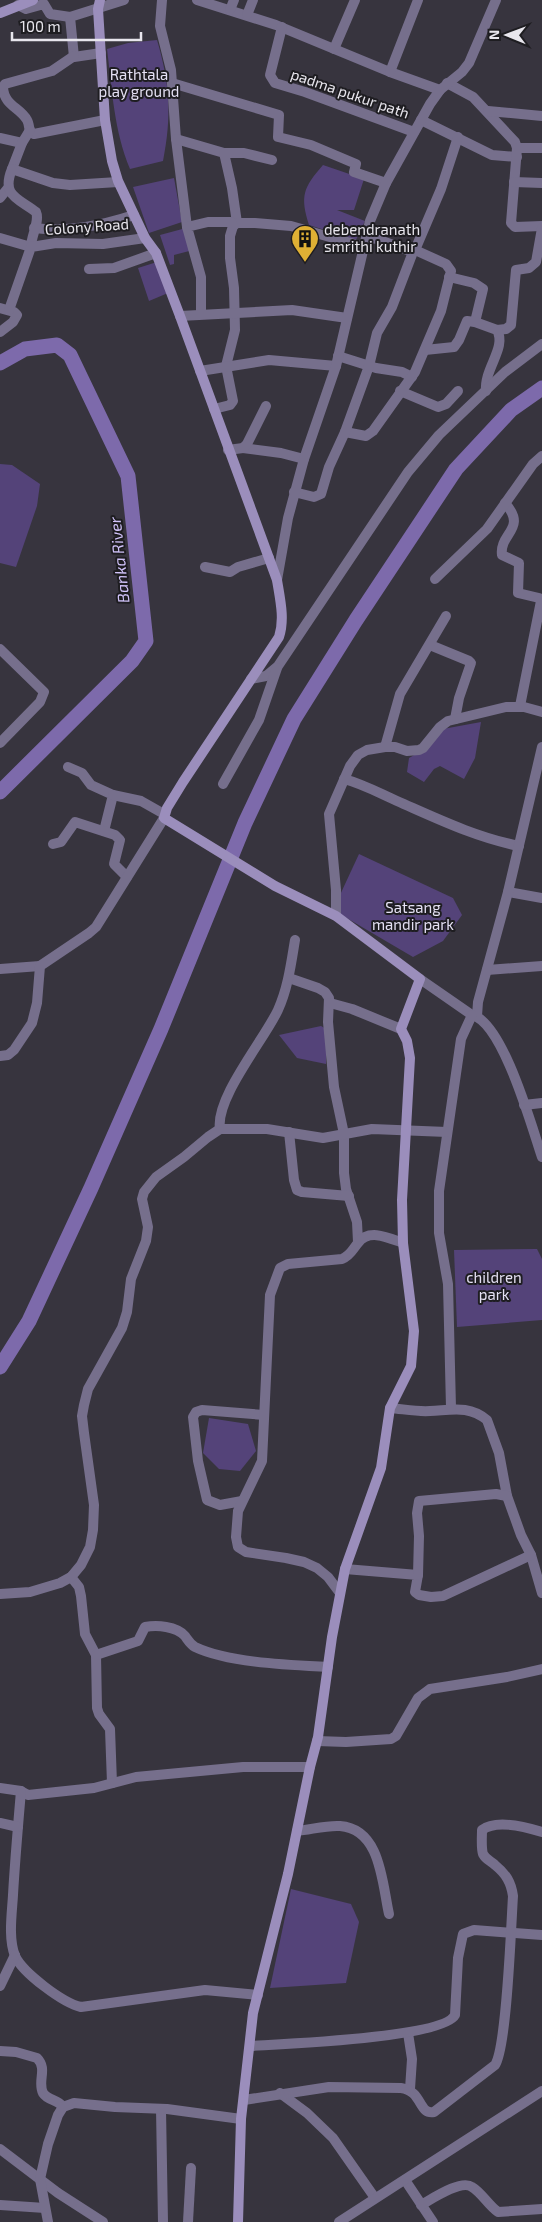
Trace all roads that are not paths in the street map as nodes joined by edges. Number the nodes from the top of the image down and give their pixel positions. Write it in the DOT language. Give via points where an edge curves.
graph roads {
  1 [pos="33,0"];
  2 [pos="124,0"];
  3 [pos="162,0"];
  4 [pos="197,0"];
  5 [pos="253,0"];
  6 [pos="356,0"];
  7 [pos="418,0"];
  8 [pos="492,3"];
  9 [pos="99,4"];
  10 [pos="18,5"];
  11 [pos="232,5"];
  12 [pos="0,13"];
  13 [pos="246,15"];
  14 [pos="70,17"];
  15 [pos="282,27"];
  16 [pos="334,49"];
  17 [pos="101,53"];
  18 [pos="74,56"];
  19 [pos="390,72"];
  20 [pos="172,83"];
  21 [pos="1,86"];
  22 [pos="444,87"];
  23 [pos="488,111"];
  24 [pos="542,116"];
  25 [pos="105,120"];
  26 [pos="421,120"];
  27 [pos="30,130"];
  28 [pos="414,132"];
  29 [pos="458,137"];
  30 [pos="0,138"];
  31 [pos="176,139"];
  32 [pos="22,143"];
  33 [pos="542,148"];
  34 [pos="517,152"];
  35 [pos="224,153"];
  36 [pos="272,160"];
  37 [pos="12,169"];
  38 [pos="118,182"];
  39 [pos="514,182"];
  40 [pos="386,183"];
  41 [pos="542,184"];
  42 [pos="8,188"];
  43 [pos="0,198"];
  44 [pos="134,215"];
  45 [pos="235,225"];
  46 [pos="187,227"];
  47 [pos="542,227"];
  48 [pos="34,228"];
  49 [pos="368,236"];
  50 [pos="0,238"];
  51 [pos="145,238"];
  52 [pos="362,246"];
  53 [pos="31,247"];
  54 [pos="414,251"];
  55 [pos="156,254"];
  56 [pos="89,269"];
  57 [pos="449,277"];
  58 [pos="5,309"];
  59 [pos="201,313"];
  60 [pos="234,313"];
  61 [pos="180,316"];
  62 [pos="347,318"];
  63 [pos="475,322"];
  64 [pos="497,330"];
  65 [pos="0,332"];
  66 [pos="542,344"];
  67 [pos="425,350"];
  68 [pos="337,361"];
  69 [pos="226,366"];
  70 [pos="369,366"];
  71 [pos="200,371"];
  72 [pos="412,377"];
  73 [pos="486,390"];
  74 [pos="400,391"];
  75 [pos="458,391"];
  76 [pos="266,406"];
  77 [pos="214,409"];
  78 [pos="345,432"];
  79 [pos="243,448"];
  80 [pos="228,450"];
  81 [pos="542,456"];
  82 [pos="304,459"];
  83 [pos="294,492"];
  84 [pos="505,503"];
  85 [pos="269,558"];
  86 [pos="205,567"];
  87 [pos="435,579"];
  88 [pos="277,580"];
  89 [pos="446,616"];
  90 [pos="430,645"];
  91 [pos="0,649"];
  92 [pos="278,666"];
  93 [pos="252,679"];
  94 [pos="520,706"];
  95 [pos="542,712"];
  96 [pos="455,719"];
  97 [pos="0,743"];
  98 [pos="384,747"];
  99 [pos="542,747"];
  100 [pos="68,768"];
  101 [pos="344,779"];
  102 [pos="223,784"];
  103 [pos="113,795"];
  104 [pos="164,816"];
  105 [pos="104,831"];
  106 [pos="53,844"];
  107 [pos="519,846"];
  108 [pos="127,877"];
  109 [pos="508,892"];
  110 [pos="542,898"];
  111 [pos="336,916"];
  112 [pos="295,940"];
  113 [pos="40,966"];
  114 [pos="542,966"];
  115 [pos="0,969"];
  116 [pos="487,970"];
  117 [pos="289,978"];
  118 [pos="420,979"];
  119 [pos="330,1002"];
  120 [pos="475,1016"];
  121 [pos="401,1029"];
  122 [pos="0,1056"];
  123 [pos="542,1103"];
  124 [pos="524,1105"];
  125 [pos="220,1129"];
  126 [pos="407,1131"];
  127 [pos="289,1132"];
  128 [pos="447,1132"];
  129 [pos="344,1134"];
  130 [pos="542,1157"];
  131 [pos="349,1196"];
  132 [pos="358,1242"];
  133 [pos="403,1243"];
  134 [pos="390,1408"];
  135 [pos="451,1408"];
  136 [pos="264,1415"];
  137 [pos="507,1496"];
  138 [pos="242,1501"];
  139 [pos="531,1555"];
  140 [pos="345,1569"];
  141 [pos="418,1575"];
  142 [pos="72,1577"];
  143 [pos="340,1593"];
  144 [pos="0,1594"];
  145 [pos="542,1594"];
  146 [pos="96,1655"];
  147 [pos="328,1667"];
  148 [pos="542,1669"];
  149 [pos="317,1741"];
  150 [pos="310,1767"];
  151 [pos="112,1783"];
  152 [pos="0,1788"];
  153 [pos="21,1791"];
  154 [pos="0,1823"];
  155 [pos="18,1827"];
  156 [pos="297,1832"];
  157 [pos="542,1832"];
  158 [pos="389,1914"];
  159 [pos="510,1934"];
  160 [pos="542,1935"];
  161 [pos="15,1955"];
  162 [pos="0,1986"];
  163 [pos="258,1995"];
  164 [pos="408,2033"];
  165 [pos="250,2046"];
  166 [pos="0,2051"];
  167 [pos="410,2089"];
  168 [pos="542,2091"];
  169 [pos="280,2093"];
  170 [pos="244,2100"];
  171 [pos="63,2107"];
  172 [pos="161,2109"];
  173 [pos="242,2119"];
  174 [pos="0,2149"];
  175 [pos="191,2168"];
  176 [pos="40,2179"];
  177 [pos="405,2180"];
  178 [pos="375,2198"];
  179 [pos="0,2205"];
  180 [pos="422,2205"];
  181 [pos="45,2208"];
  182 [pos="542,2209"];
  183 [pos="48,2222"];
  184 [pos="103,2222"];
  185 [pos="163,2222"];
  186 [pos="188,2222"];
  187 [pos="238,2222"];
  188 [pos="338,2222"];
  189 [pos="433,2222"];
  1 -- 10 [label="main road"];
  2 -- 9 [label="street"];
  3 -- 20 [label="street" via="160,26"];
  4 -- 11 [label="street"];
  5 -- 13 [label="street"];
  6 -- 16 [label="street"];
  7 -- 19 [label="street"];
  8 -- 22 [label="street" via="469,63"];
  9 -- 14 [label="street"];
  9 -- 17 [label="main road"];
  10 -- 12 [label="main road"];
  10 -- 14 [label="street" via="26,9 44,4 50,14"];
  11 -- 13 [label="street"];
  13 -- 15 [label="street"];
  14 -- 18 [label="street"];
  15 -- 16 [label="street"];
  15 -- 28 [label="street, padma pukur path" via="270,75 275,83"];
  16 -- 19 [label="street"];
  17 -- 18 [label="street"];
  17 -- 25 [label="main road"];
  18 -- 21 [label="street" via="52,71"];
  19 -- 22 [label="street"];
  20 -- 31 [label="street"];
  20 -- 40 [label="street" via="279,115 278,137 311,145 356,164 354,172"];
  21 -- 27 [label="street" via="8,102 26,118"];
  22 -- 23 [label="street" via="473,97"];
  22 -- 26 [label="street"];
  23 -- 24 [label="street"];
  23 -- 34 [label="street" via="515,142"];
  25 -- 27 [label="street" via="37,134"];
  25 -- 38 [label="main road"];
  26 -- 28 [label="street"];
  26 -- 29 [label="street"];
  27 -- 32 [label="street"];
  28 -- 40 [label="street"];
  29 -- 34 [label="street" via="492,155"];
  29 -- 54 [label="street" via="441,190"];
  30 -- 32 [label="street"];
  31 -- 35 [label="street"];
  31 -- 46 [label="street"];
  32 -- 37 [label="street"];
  33 -- 34 [label="street"];
  34 -- 39 [label="street"];
  35 -- 36 [label="street" via="244,153"];
  35 -- 45 [label="street" via="232,188"];
  37 -- 38 [label="street" via="53,183"];
  37 -- 42 [label="street"];
  38 -- 44 [label="main road"];
  39 -- 41 [label="street"];
  39 -- 47 [label="street" via="512,226"];
  40 -- 49 [label="street" via="370,222"];
  42 -- 43 [label="street"];
  42 -- 48 [label="street, Colony Road" via="11,194 36,212 38,217"];
  44 -- 48 [label="street" via="70,230"];
  44 -- 51 [label="main road"];
  45 -- 46 [label="street" via="225,221"];
  45 -- 52 [label="street" via="274,223"];
  45 -- 60 [label="street" via="230,236"];
  46 -- 59 [label="street" via="201,277"];
  47 -- 64 [label="street" via="536,262 529,268 516,270 511,325"];
  48 -- 53 [label="street, Colony Road"];
  49 -- 52 [label="street"];
  49 -- 54 [label="street"];
  50 -- 53 [label="street, Colony Road"];
  51 -- 53 [label="street, Colony Road" via="103,244 56,243"];
  51 -- 55 [label="main road"];
  52 -- 62 [label="street"];
  53 -- 58 [label="street, Colony Road"];
  54 -- 57 [label="street" via="448,265 451,269"];
  54 -- 70 [label="street" via="398,294 378,333"];
  55 -- 56 [label="street" via="114,268"];
  55 -- 61 [label="main road"];
  57 -- 63 [label="street" via="483,289"];
  57 -- 67 [label="street" via="441,311"];
  58 -- 65 [label="street, Colony Road" via="17,318"];
  59 -- 60 [label="street"];
  59 -- 61 [label="street"];
  60 -- 62 [label="street" via="292,310"];
  60 -- 69 [label="street" via="234,333"];
  61 -- 71 [label="main road"];
  62 -- 68 [label="street"];
  63 -- 64 [label="street"];
  63 -- 67 [label="street" via="465,323 454,347"];
  64 -- 73 [label="street" via="498,351 486,376"];
  66 -- 73 [label="street"];
  67 -- 72 [label="street"];
  68 -- 69 [label="street" via="269,360"];
  68 -- 70 [label="street"];
  68 -- 82 [label="street"];
  69 -- 71 [label="street"];
  69 -- 77 [label="street" via="233,401"];
  70 -- 72 [label="street" via="397,370"];
  70 -- 78 [label="street"];
  71 -- 77 [label="main road"];
  72 -- 74 [label="street"];
  73 -- 92 [label="street" via="439,435 408,472"];
  74 -- 75 [label="street" via="438,407 446,404"];
  74 -- 78 [label="street" via="371,434 360,436"];
  76 -- 79 [label="street"];
  77 -- 80 [label="main road"];
  78 -- 83 [label="street" via="321,494 314,497"];
  79 -- 80 [label="street"];
  79 -- 82 [label="street"];
  80 -- 85 [label="main road"];
  81 -- 84 [label="street"];
  82 -- 83 [label="street"];
  83 -- 88 [label="street"];
  84 -- 87 [label="street" via="487,528"];
  84 -- 94 [label="street" via="515,519 502,555 519,563 518,593 540,601"];
  85 -- 86 [label="street" via="230,572"];
  85 -- 88 [label="main road"];
  88 -- 93 [label="main road" via="282,629"];
  89 -- 90 [label="street"];
  90 -- 96 [label="street" via="471,663"];
  90 -- 98 [label="street" via="400,694"];
  91 -- 97 [label="street" via="44,692 40,702"];
  92 -- 93 [label="street" via="266,676"];
  92 -- 102 [label="street" via="259,720"];
  93 -- 104 [label="main road"];
  94 -- 95 [label="street"];
  94 -- 96 [label="street"];
  96 -- 98 [label="street" via="440,727 419,750"];
  98 -- 101 [label="street" via="358,755"];
  99 -- 107 [label="street"];
  100 -- 103 [label="street" via="82,773 91,785"];
  101 -- 107 [label="street" via="487,840"];
  101 -- 111 [label="street" via="329,814"];
  103 -- 104 [label="street" via="141,801"];
  103 -- 105 [label="street"];
  104 -- 108 [label="street"];
  104 -- 111 [label="main road" via="275,886"];
  105 -- 106 [label="street" via="75,822 61,842"];
  105 -- 108 [label="street" via="120,840 114,864"];
  107 -- 109 [label="street"];
  108 -- 113 [label="street" via="96,926"];
  109 -- 110 [label="street"];
  109 -- 116 [label="street"];
  111 -- 118 [label="main road"];
  112 -- 117 [label="street"];
  113 -- 115 [label="street"];
  113 -- 122 [label="street" via="34,1016 27,1032 8,1055"];
  114 -- 116 [label="street"];
  116 -- 120 [label="street"];
  117 -- 119 [label="street" via="325,992"];
  117 -- 125 [label="street" via="278,1011 220,1112"];
  118 -- 120 [label="street"];
  118 -- 121 [label="main road"];
  119 -- 121 [label="street"];
  119 -- 129 [label="street" via="328,1022 334,1087"];
  120 -- 124 [label="street" via="492,1031 514,1074"];
  120 -- 128 [label="street" via="461,1039"];
  121 -- 126 [label="main road" via="410,1058"];
  123 -- 124 [label="street"];
  124 -- 130 [label="street"];
  125 -- 127 [label="street"];
  125 -- 142 [label="street" via="156,1176 144,1192 143,1207 148,1227 131,1279 128,1312 88,1389 84,1405 83,1424 94,1505 93,1530 87,1553"];
  126 -- 128 [label="street"];
  126 -- 129 [label="street" via="372,1129"];
  126 -- 133 [label="main road" via="402,1200"];
  127 -- 129 [label="street" via="323,1138"];
  127 -- 131 [label="street" via="297,1190"];
  128 -- 135 [label="street" via="439,1191 439,1233 448,1284"];
  129 -- 131 [label="street" via="344,1173"];
  131 -- 132 [label="street" via="357,1222"];
  132 -- 133 [label="street" via="372,1235"];
  132 -- 136 [label="street" via="342,1259 288,1264 280,1268 270,1295"];
  133 -- 134 [label="main road" via="414,1331 411,1366"];
  134 -- 135 [label="street" via="429,1412"];
  134 -- 140 [label="main road" via="381,1468"];
  135 -- 137 [label="street" via="471,1410 487,1420 499,1453"];
  136 -- 138 [label="street" via="262,1461"];
  136 -- 138 [label="street" via="202,1410 193,1418 207,1500 220,1505"];
  137 -- 139 [label="street"];
  137 -- 141 [label="street" via="496,1494 419,1501"];
  138 -- 143 [label="street" via="236,1526 238,1547 246,1552 304,1562 328,1577"];
  139 -- 141 [label="street" via="443,1596 431,1597 415,1592"];
  139 -- 145 [label="street"];
  140 -- 141 [label="street"];
  140 -- 143 [label="main road"];
  142 -- 144 [label="street" via="60,1584 30,1592"];
  142 -- 146 [label="street" via="79,1587 85,1634"];
  143 -- 147 [label="main road"];
  146 -- 147 [label="street" via="136,1642 141,1639 145,1627 163,1627 180,1632 193,1646 222,1654 255,1661"];
  146 -- 151 [label="street" via="97,1708 110,1729"];
  147 -- 149 [label="main road"];
  148 -- 149 [label="street" via="507,1678 430,1689 418,1698 396,1736 391,1739"];
  149 -- 150 [label="main road"];
  150 -- 151 [label="street" via="243,1766 136,1776"];
  150 -- 156 [label="main road"];
  151 -- 153 [label="street" via="28,1795"];
  152 -- 153 [label="street"];
  153 -- 155 [label="street"];
  154 -- 155 [label="street"];
  155 -- 161 [label="street" via="12,1907"];
  156 -- 158 [label="street" via="340,1826 366,1838 375,1850"];
  156 -- 163 [label="main road"];
  157 -- 159 [label="street" via="511,1825 482,1830 483,1853 512,1886"];
  159 -- 160 [label="street"];
  159 -- 164 [label="street" via="474,1930 463,1934 453,2019"];
  159 -- 167 [label="street" via="498,2060 434,2112 425,2110"];
  161 -- 162 [label="street"];
  161 -- 163 [label="street" via="24,1968 60,1998 80,2007 205,1990"];
  163 -- 165 [label="main road"];
  164 -- 165 [label="street"];
  164 -- 167 [label="street" via="412,2059"];
  165 -- 170 [label="main road"];
  166 -- 171 [label="street" via="37,2058 43,2066 42,2092"];
  167 -- 169 [label="street" via="344,2086"];
  168 -- 177 [label="street"];
  169 -- 170 [label="street"];
  169 -- 178 [label="street" via="333,2138"];
  170 -- 173 [label="main road"];
  171 -- 172 [label="street" via="74,2103"];
  171 -- 176 [label="street" via="48,2144"];
  172 -- 173 [label="street"];
  172 -- 185 [label="street"];
  173 -- 187 [label="main road"];
  174 -- 176 [label="street"];
  175 -- 186 [label="street"];
  176 -- 181 [label="street"];
  176 -- 184 [label="street"];
  177 -- 178 [label="street"];
  177 -- 180 [label="street"];
  178 -- 188 [label="street"];
  179 -- 181 [label="street"];
  180 -- 182 [label="street" via="466,2185 472,2186 498,2212"];
  180 -- 189 [label="street"];
  181 -- 183 [label="street"];
}
